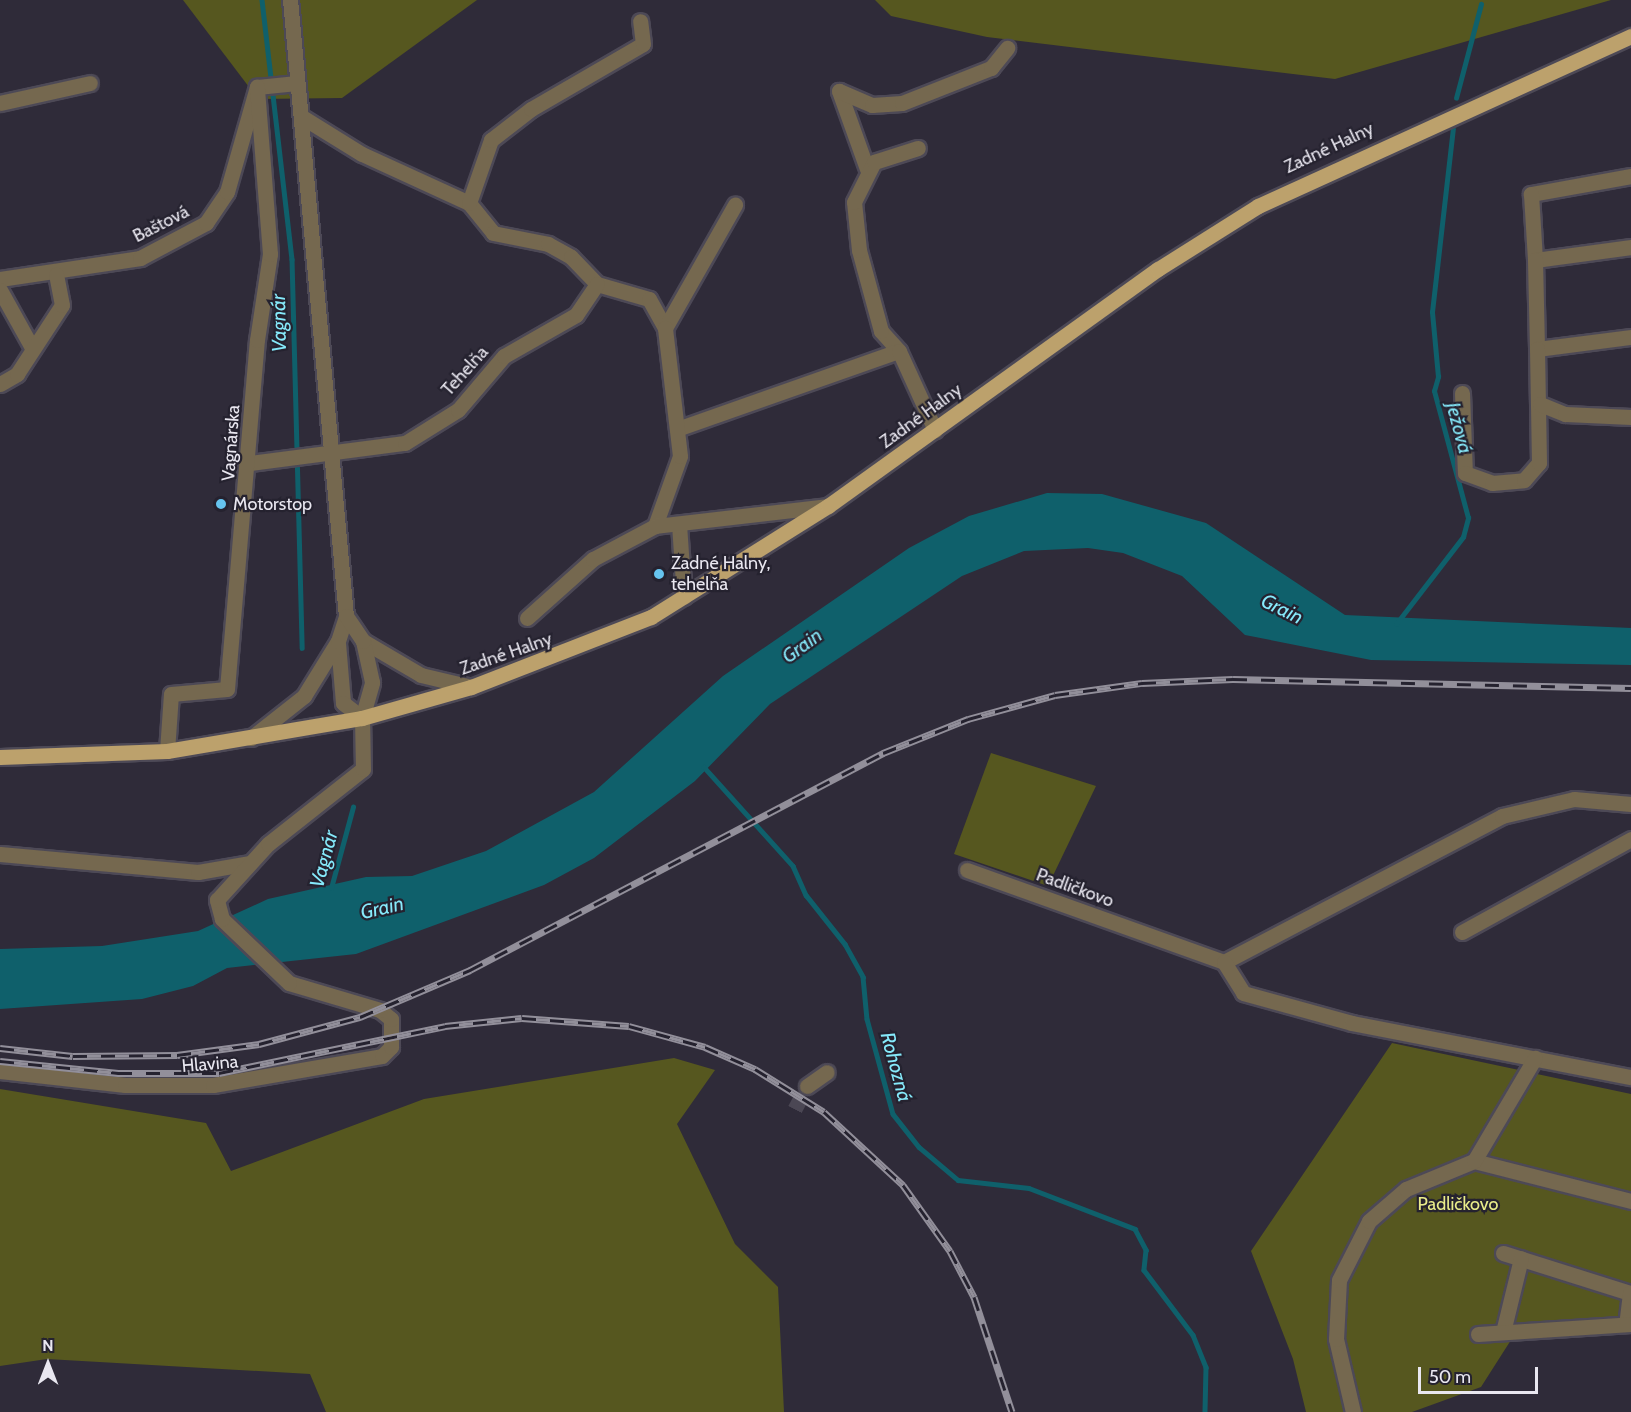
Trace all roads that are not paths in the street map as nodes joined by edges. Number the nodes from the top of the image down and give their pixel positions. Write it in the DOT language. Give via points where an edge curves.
graph roads {
  1 [pos="290,0"];
  2 [pos="640,21"];
  3 [pos="1631,36"];
  4 [pos="1008,48"];
  5 [pos="90,83"];
  6 [pos="276,85"];
  7 [pos="0,103"];
  8 [pos="302,117"];
  9 [pos="918,148"];
  10 [pos="867,169"];
  11 [pos="1631,176"];
  12 [pos="469,203"];
  13 [pos="735,205"];
  14 [pos="1631,247"];
  15 [pos="1535,260"];
  16 [pos="56,275"];
  17 [pos="0,279"];
  18 [pos="597,284"];
  19 [pos="0,290"];
  20 [pos="665,328"];
  21 [pos="1631,337"];
  22 [pos="31,346"];
  23 [pos="1537,349"];
  24 [pos="899,351"];
  25 [pos="0,384"];
  26 [pos="1462,393"];
  27 [pos="1540,404"];
  28 [pos="1631,417"];
  29 [pos="677,429"];
  30 [pos="935,430"];
  31 [pos="330,455"];
  32 [pos="250,463"];
  33 [pos="828,506"];
  34 [pos="679,524"];
  35 [pos="655,526"];
  36 [pos="684,597"];
  37 [pos="346,616"];
  38 [pos="526,618"];
  39 [pos="338,641"];
  40 [pos="363,641"];
  41 [pos="471,687"];
  42 [pos="362,718"];
  43 [pos="248,740"];
  44 [pos="167,751"];
  45 [pos="0,757"];
  46 [pos="1631,804"];
  47 [pos="1631,839"];
  48 [pos="0,854"];
  49 [pos="250,863"];
  50 [pos="967,870"];
  51 [pos="1462,932"];
  52 [pos="1224,962"];
  53 [pos="1535,1058"];
  54 [pos="0,1071"];
  55 [pos="827,1072"];
  56 [pos="1631,1077"];
  57 [pos="807,1086"];
  58 [pos="1474,1161"];
  59 [pos="1631,1201"];
  60 [pos="1503,1253"];
  61 [pos="1521,1258"];
  62 [pos="1629,1324"];
  63 [pos="1503,1332"];
  64 [pos="1478,1334"];
  65 [pos="1353,1412"];
  1 -- 6 [label="street"];
  2 -- 12 [label="street" via="643,44 551,96 492,140"];
  3 -- 30 [label="main road, Zadné Halny" via="1258,206 1158,269"];
  4 -- 10 [label="street" via="991,68 903,103 872,105 839,91"];
  5 -- 7 [label="street"];
  6 -- 8 [label="street"];
  6 -- 16 [label="street, Baštová" via="227,192 206,223 140,258"];
  6 -- 32 [label="street, Vagnárska" via="270,254 257,340"];
  8 -- 12 [label="street" via="362,154"];
  8 -- 31 [label="street"];
  9 -- 10 [label="street"];
  10 -- 24 [label="street" via="854,202 859,250 881,331"];
  11 -- 15 [label="street" via="1531,194"];
  12 -- 18 [label="street" via="493,232 548,244 571,256"];
  13 -- 20 [label="street"];
  14 -- 15 [label="street"];
  15 -- 23 [label="street"];
  16 -- 17 [label="street, Baštová"];
  16 -- 22 [label="street" via="62,305"];
  18 -- 20 [label="street" via="649,299"];
  18 -- 31 [label="street, Tehelňa" via="576,315 504,356 458,410 405,443"];
  19 -- 22 [label="street"];
  20 -- 29 [label="street"];
  21 -- 23 [label="street"];
  22 -- 25 [label="street" via="17,374"];
  23 -- 27 [label="street"];
  24 -- 29 [label="street"];
  24 -- 30 [label="street"];
  26 -- 27 [label="street" via="1465,473 1492,483 1524,480 1539,463"];
  27 -- 28 [label="street" via="1564,414"];
  29 -- 35 [label="street" via="680,456"];
  30 -- 33 [label="main road, Zadné Halny"];
  31 -- 32 [label="street, Tehelňa"];
  31 -- 37 [label="street"];
  32 -- 44 [label="street, Vagnárska" via="226,689 171,694"];
  33 -- 34 [label="street"];
  33 -- 36 [label="main road, Zadné Halny"];
  34 -- 35 [label="street"];
  34 -- 36 [label="street"];
  35 -- 38 [label="street" via="594,558"];
  36 -- 41 [label="main road, Zadné Halny" via="587,645"];
  37 -- 39 [label="street"];
  37 -- 40 [label="street"];
  39 -- 42 [label="street" via="343,703"];
  39 -- 43 [label="street" via="304,696"];
  40 -- 41 [label="street" via="421,675"];
  40 -- 42 [label="street" via="372,682"];
  41 -- 42 [label="main road, Zadné Halny"];
  42 -- 43 [label="main road, Zadné Halny"];
  42 -- 49 [label="street" via="363,769"];
  43 -- 44 [label="main road"];
  44 -- 45 [label="main road"];
  46 -- 52 [label="street" via="1574,799 1502,816"];
  47 -- 51 [label="street"];
  48 -- 49 [label="street" via="198,872"];
  49 -- 54 [label="street, Hlavina" via="217,900 222,920 290,984 363,1003 391,1020 394,1037 382,1056 213,1085 125,1085"];
  50 -- 52 [label="street, Padličkovo"];
  52 -- 53 [label="street" via="1243,993 1352,1023"];
  53 -- 56 [label="street"];
  53 -- 58 [label="street"];
  55 -- 57 [label="street"];
  58 -- 59 [label="street"];
  58 -- 65 [label="street" via="1398,1196 1369,1221 1338,1280 1336,1339"];
  60 -- 61 [label="street"];
  61 -- 62 [label="street" via="1630,1293"];
  61 -- 63 [label="street"];
  62 -- 63 [label="street"];
  63 -- 64 [label="street"];
}
